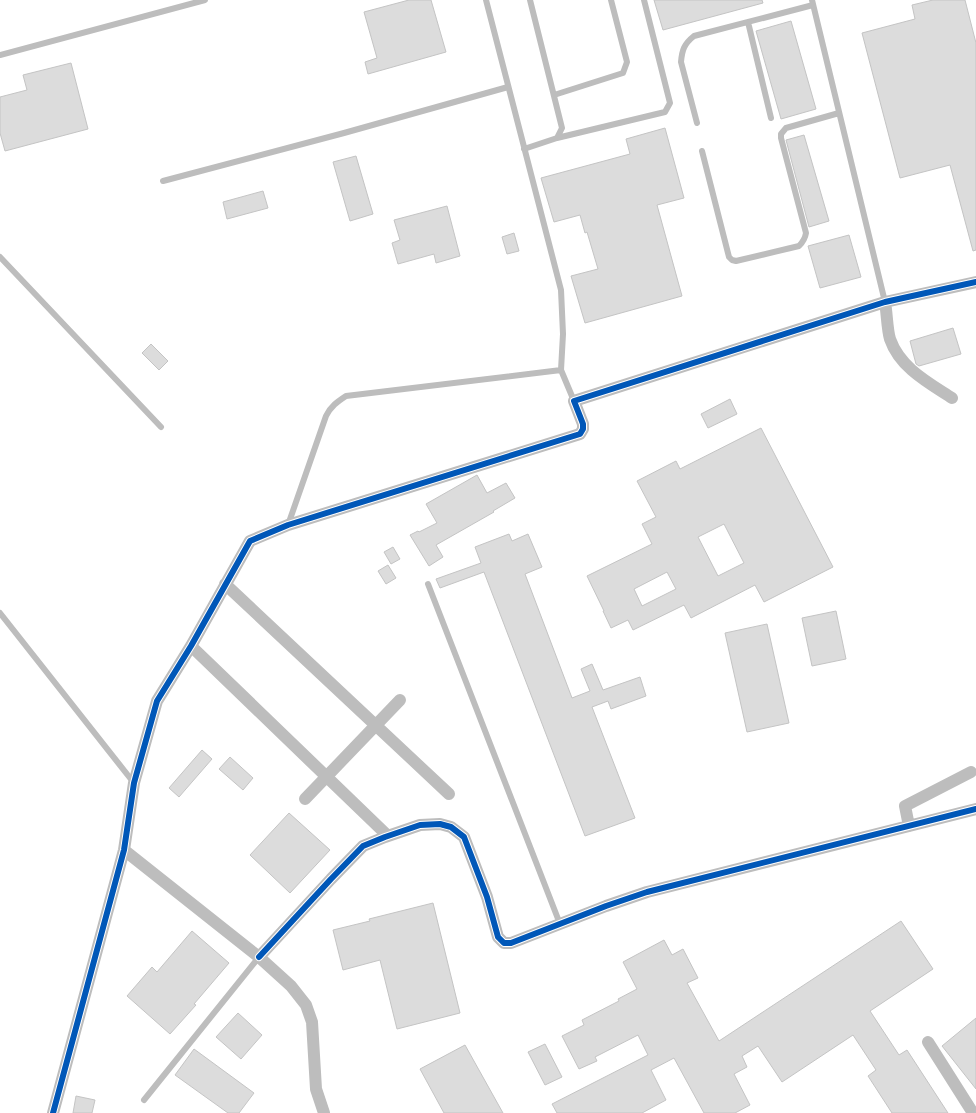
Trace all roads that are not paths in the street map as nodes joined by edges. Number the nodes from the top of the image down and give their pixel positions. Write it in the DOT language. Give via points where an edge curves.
graph roads {
  1 [pos="205,0"];
  2 [pos="486,0"];
  3 [pos="530,0"];
  4 [pos="611,0"];
  5 [pos="644,0"];
  6 [pos="812,2"];
  7 [pos="748,22"];
  8 [pos="0,55"];
  9 [pos="508,87"];
  10 [pos="554,95"];
  11 [pos="839,113"];
  12 [pos="771,118"];
  13 [pos="697,123"];
  14 [pos="557,138"];
  15 [pos="524,149"];
  16 [pos="702,151"];
  17 [pos="163,181"];
  18 [pos="0,257"];
  19 [pos="976,282"];
  20 [pos="885,302"];
  21 [pos="561,370"];
  22 [pos="952,398"];
  23 [pos="574,401"];
  24 [pos="161,427"];
  25 [pos="288,525"];
  26 [pos="225,584"];
  27 [pos="428,584"];
  28 [pos="0,613"];
  29 [pos="191,646"];
  30 [pos="400,700"];
  31 [pos="376,725"];
  32 [pos="971,772"];
  33 [pos="327,776"];
  34 [pos="134,782"];
  35 [pos="449,794"];
  36 [pos="305,800"];
  37 [pos="976,809"];
  38 [pos="909,826"];
  39 [pos="388,836"];
  40 [pos="124,850"];
  41 [pos="560,924"];
  42 [pos="259,957"];
  43 [pos="928,1042"];
  44 [pos="144,1100"];
  45 [pos="53,1113"];
  46 [pos="324,1113"];
  47 [pos="973,1113"];
  1 -- 8 [label="lane"];
  2 -- 9 [label="lane"];
  3 -- 10 [label="lane"];
  4 -- 10 [label="lane" via="627,62 623,73"];
  5 -- 14 [label="lane" via="670,103 665,112"];
  6 -- 7 [label="lane"];
  6 -- 11 [label="lane"];
  7 -- 12 [label="lane"];
  7 -- 13 [label="lane" via="694,36 686,43 681,53 681,62"];
  9 -- 15 [label="lane"];
  9 -- 17 [label="lane"];
  10 -- 14 [label="lane" via="562,128"];
  11 -- 16 [label="lane" via="786,128 781,134 806,232 799,246 736,262 728,257"];
  11 -- 20 [label="lane"];
  14 -- 15 [label="lane"];
  15 -- 21 [label="lane" via="561,290"];
  18 -- 24 [label="lane"];
  19 -- 20 [label="street"];
  20 -- 22 [label="street" via="890,339 899,358 912,371"];
  20 -- 23 [label="street"];
  21 -- 23 [label="lane"];
  21 -- 25 [label="lane" via="346,396 330,408 326,416"];
  23 -- 25 [label="street" via="583,424 580,434"];
  25 -- 26 [label="street" via="250,541"];
  26 -- 29 [label="street"];
  26 -- 31 [label="street"];
  27 -- 41 [label="lane"];
  28 -- 34 [label="lane"];
  29 -- 33 [label="street"];
  29 -- 34 [label="street" via="157,701"];
  30 -- 31 [label="street"];
  31 -- 33 [label="street"];
  31 -- 35 [label="street"];
  32 -- 38 [label="street" via="905,806"];
  33 -- 36 [label="street"];
  33 -- 39 [label="street"];
  34 -- 40 [label="street"];
  37 -- 38 [label="street"];
  38 -- 41 [label="street" via="647,892"];
  39 -- 41 [label="street" via="420,825 440,824 451,827 464,837 487,897 498,937 504,943 511,943"];
  39 -- 42 [label="street" via="363,846"];
  40 -- 42 [label="street"];
  40 -- 45 [label="street"];
  42 -- 44 [label="lane"];
  42 -- 46 [label="street" via="291,986 306,1005 312,1022 316,1089"];
  43 -- 47 [label="street"];
}
